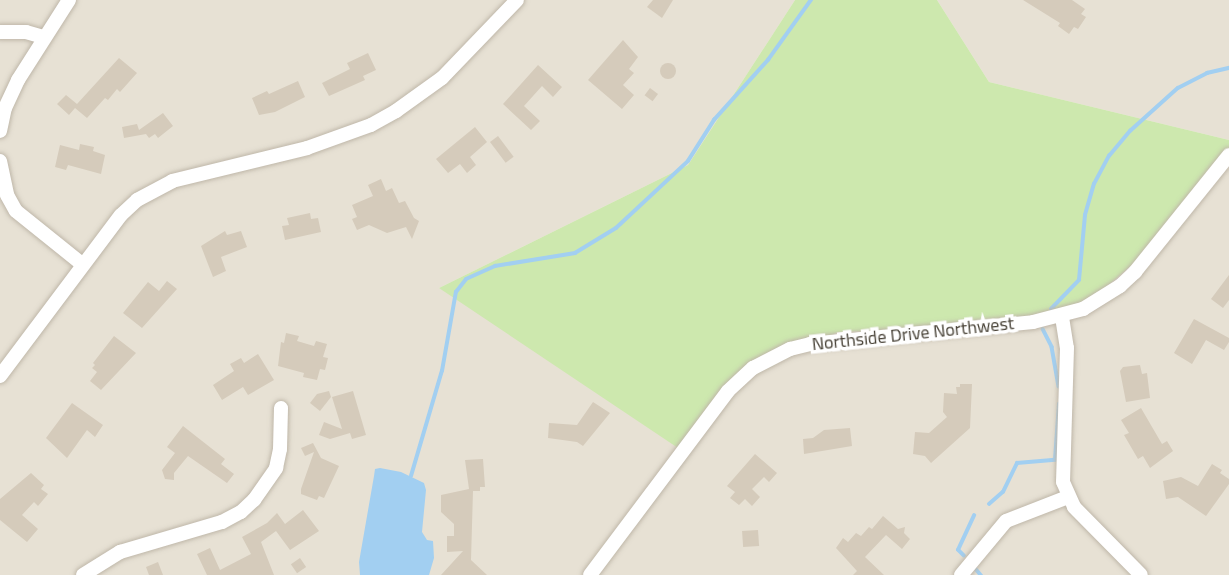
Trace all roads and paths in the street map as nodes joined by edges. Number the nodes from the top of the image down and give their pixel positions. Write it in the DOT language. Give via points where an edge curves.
graph roads {
  1 [pos="68,0"];
  2 [pos="517,0"];
  3 [pos="0,32"];
  4 [pos="43,37"];
  5 [pos="0,131"];
  6 [pos="1229,155"];
  7 [pos="0,161"];
  8 [pos="82,264"];
  9 [pos="1062,317"];
  10 [pos="0,376"];
  11 [pos="281,408"];
  12 [pos="1068,497"];
  13 [pos="83,575"];
  14 [pos="590,575"];
  15 [pos="961,575"];
  16 [pos="1141,575"];
  1 -- 4 [label="street"];
  2 -- 8 [label="street" via="442,78 396,111 345,136 156,188 121,215"];
  3 -- 4 [label="street"];
  4 -- 5 [label="street" via="14,89"];
  6 -- 9 [label="street, Northside Drive Northwest" via="1135,272 1101,299"];
  7 -- 8 [label="street" via="7,195 16,211"];
  8 -- 10 [label="street"];
  9 -- 12 [label="street" via="1067,348 1062,456"];
  9 -- 14 [label="street, Northside Drive Northwest" via="810,344 768,359 728,391"];
  11 -- 13 [label="street" via="276,468 241,512 222,522 120,552"];
  12 -- 15 [label="street" via="1006,521"];
  12 -- 16 [label="street" via="1110,547"];
}
